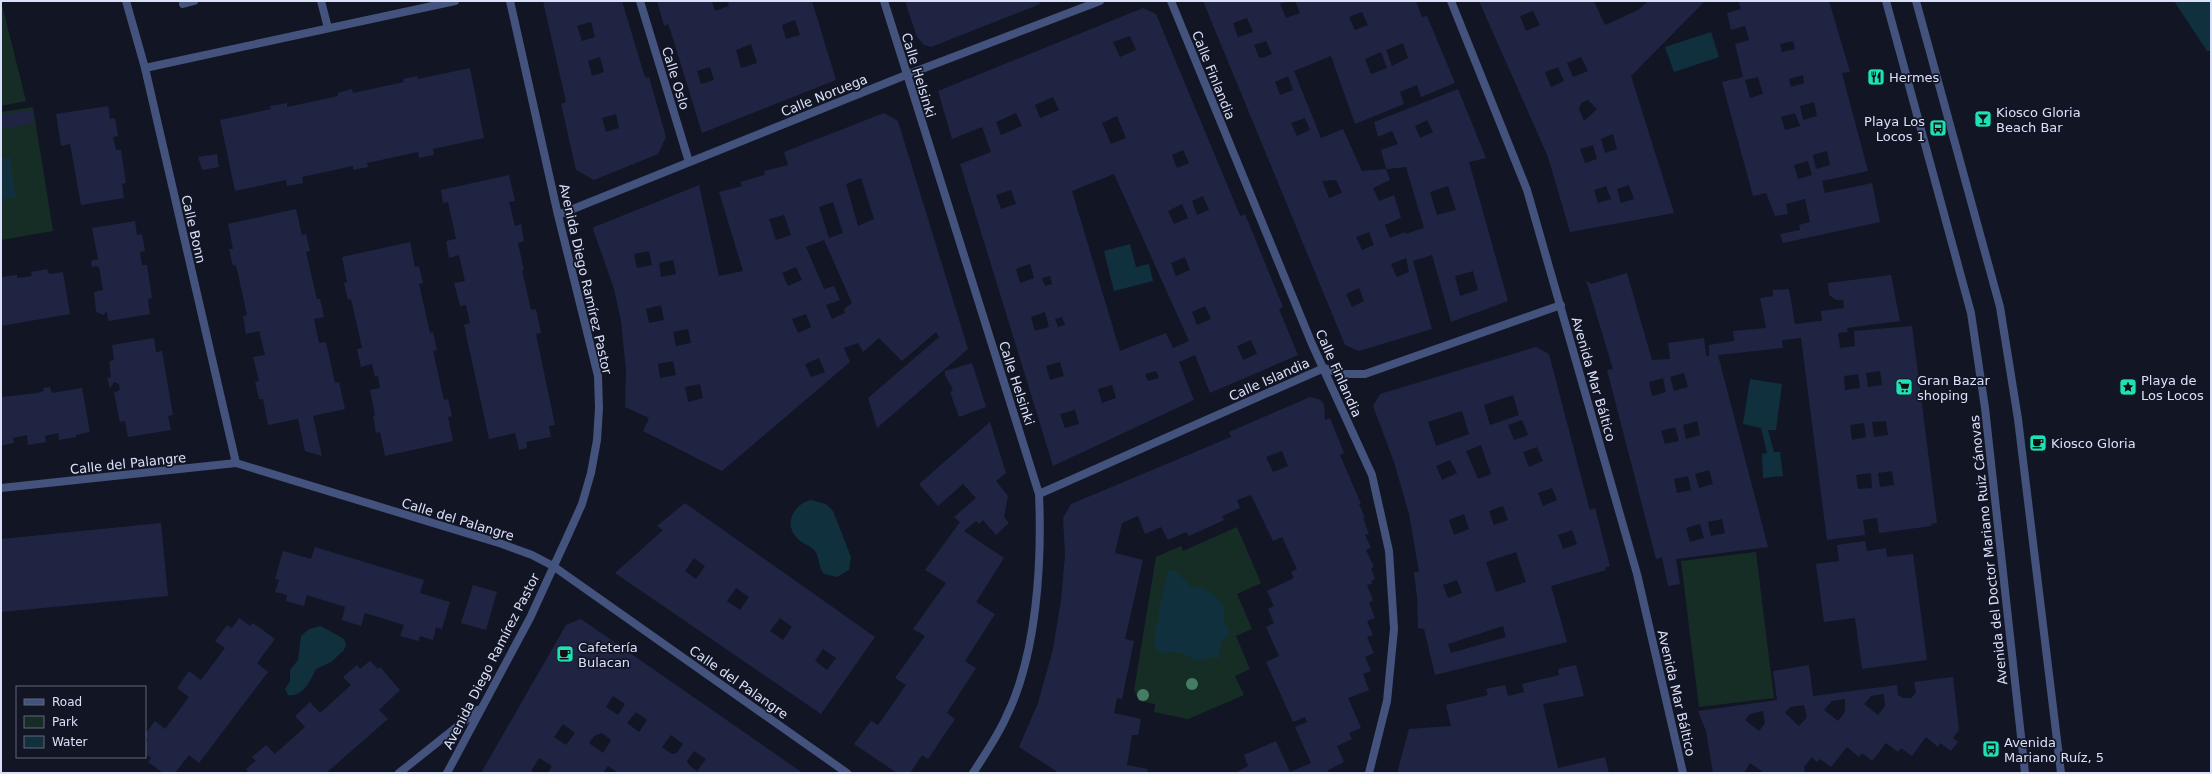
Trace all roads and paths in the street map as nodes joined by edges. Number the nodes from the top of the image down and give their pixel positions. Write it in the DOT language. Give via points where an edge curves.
graph roads {
  1 [pos="126,1"];
  2 [pos="194,1"];
  3 [pos="321,1"];
  4 [pos="455,1"];
  5 [pos="510,1"];
  6 [pos="640,1"];
  7 [pos="884,1"];
  8 [pos="1100,1"];
  9 [pos="1171,1"];
  10 [pos="1451,1"];
  11 [pos="1886,1"];
  12 [pos="1916,1"];
  13 [pos="183,4"];
  14 [pos="328,28"];
  15 [pos="145,68"];
  16 [pos="906,75"];
  17 [pos="689,162"];
  18 [pos="558,215"];
  19 [pos="1561,305"];
  20 [pos="1324,368"];
  21 [pos="236,463"];
  22 [pos="1,488"];
  23 [pos="1039,494"];
  24 [pos="553,566"];
  25 [pos="482,707"];
  26 [pos="399,773"];
  27 [pos="447,773"];
  28 [pos="847,773"];
  29 [pos="973,773"];
  30 [pos="1369,773"];
  31 [pos="1683,773"];
  32 [pos="2025,773"];
  33 [pos="2061,773"];
  1 -- 15 [label="street, Calle Bonn"];
  2 -- 13 [label="street"];
  3 -- 14 [label="street"];
  4 -- 14 [label="street"];
  5 -- 18 [label="street, Avenida Diego Ramírez Pastor"];
  6 -- 17 [label="street, Calle Oslo"];
  7 -- 16 [label="street, Calle Helsinki"];
  8 -- 16 [label="street, Calle Noruega"];
  9 -- 20 [label="street, Calle Finlandia"];
  10 -- 19 [label="street, Avenida Mar Báltico" via="1527,190"];
  11 -- 32 [label="street, Avenida del Doctor Mariano Ruiz Cánovas" via="1971,313 1985,408"];
  12 -- 33 [label="street" via="2000,306 2029,503"];
  14 -- 15 [label="street"];
  15 -- 21 [label="street, Calle Bonn"];
  16 -- 17 [label="street, Calle Noruega"];
  16 -- 23 [label="street, Calle Helsinki"];
  17 -- 18 [label="street, Calle Noruega"];
  18 -- 24 [label="street, Avenida Diego Ramírez Pastor" via="598,376 599,408 597,440 590,479 582,504"];
  19 -- 20 [label="street, Calle Islandia" via="1365,374 1342,374"];
  19 -- 31 [label="street, Avenida Mar Báltico" via="1637,574"];
  20 -- 23 [label="street, Calle Islandia"];
  20 -- 30 [label="street, Calle Finlandia" via="1372,475 1389,551 1394,629 1388,701"];
  21 -- 22 [label="street, Calle del Palangre"];
  21 -- 24 [label="street, Calle del Palangre" via="502,544"];
  23 -- 29 [label="street, Calle Helsinki" via="1039,567 1029,644 1008,714 992,745"];
  24 -- 25 [label="street, Avenida Diego Ramírez Pastor" via="530,618"];
  24 -- 28 [label="street, Calle del Palangre"];
  25 -- 26 [label="street"];
  25 -- 27 [label="street, Avenida Diego Ramírez Pastor"];
}
